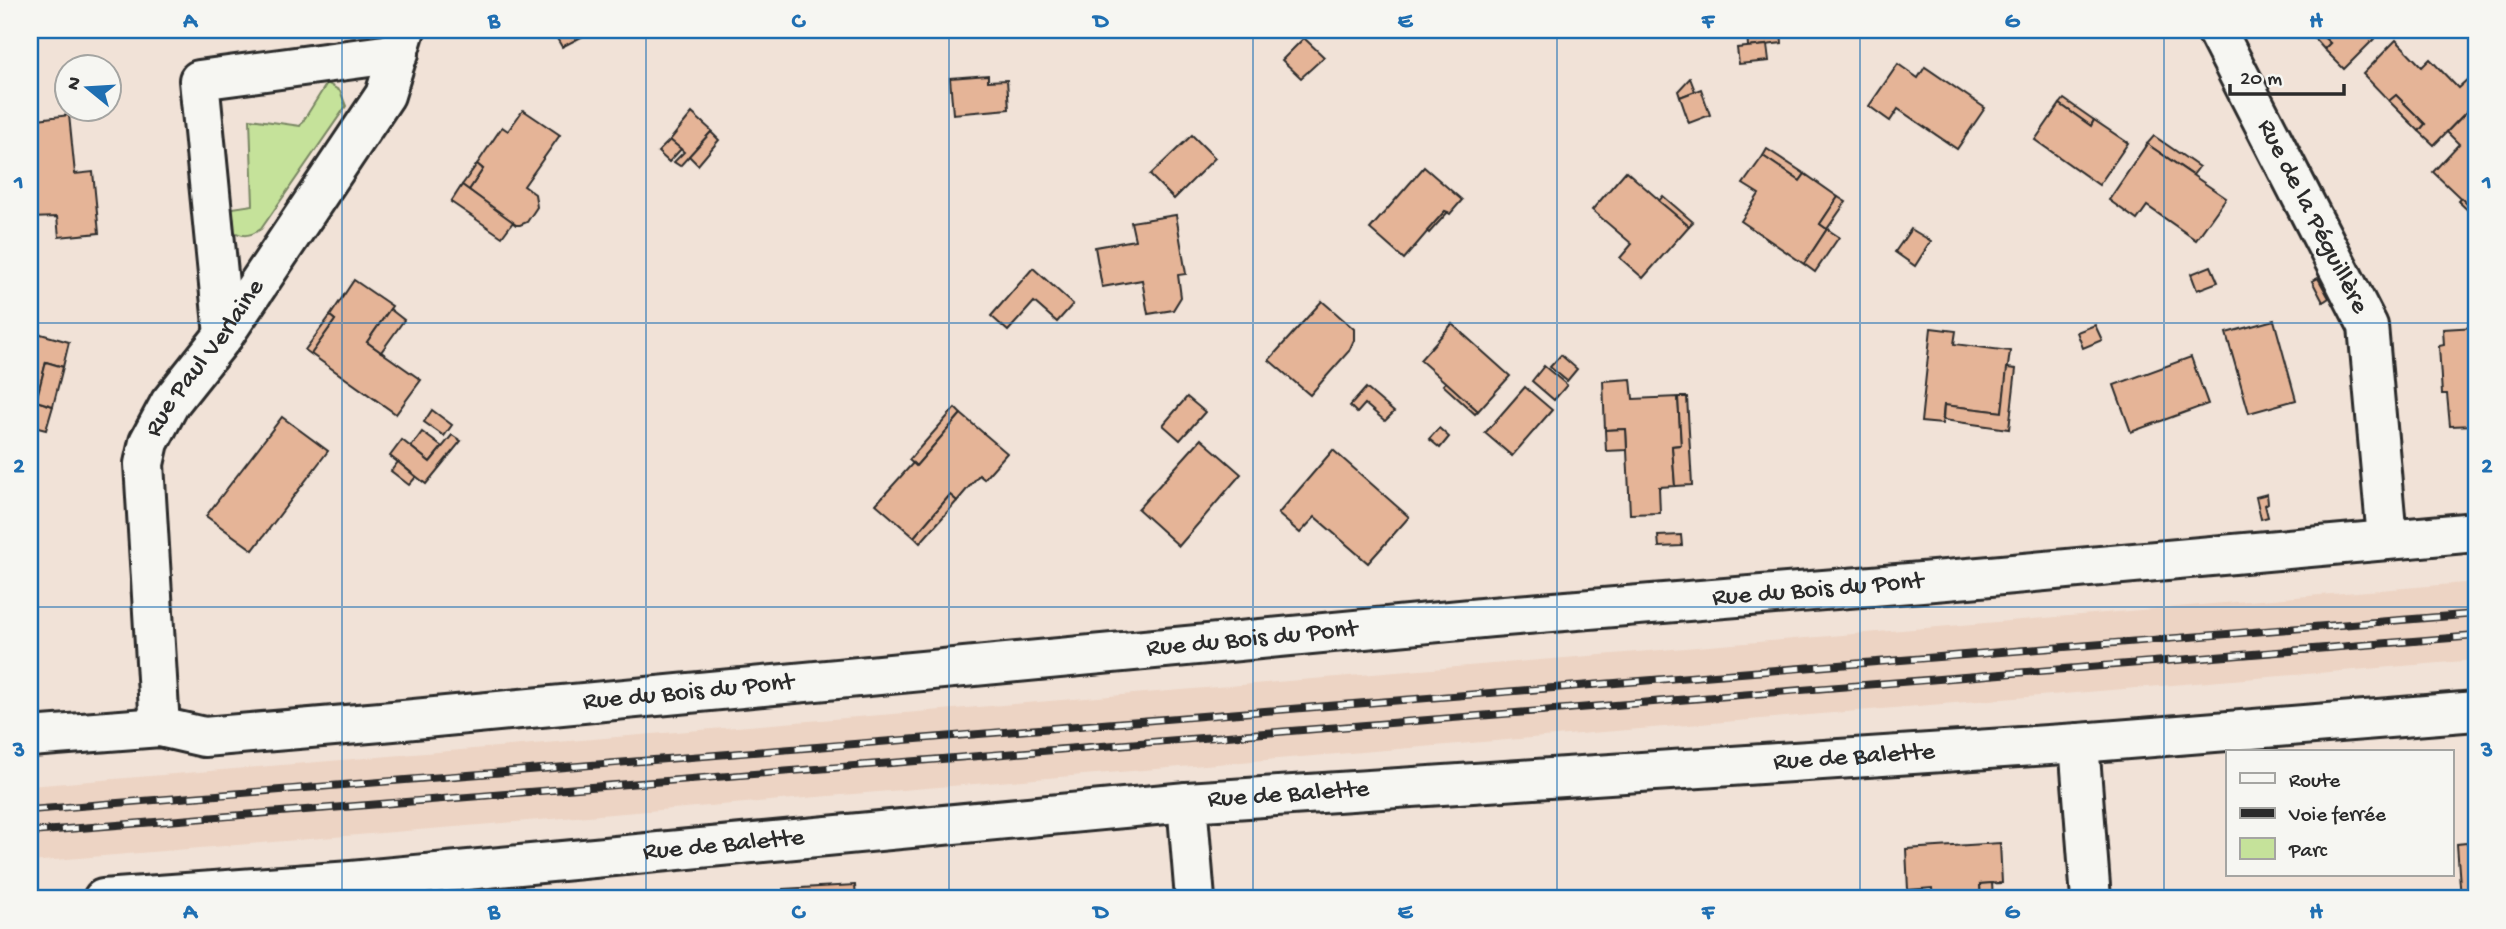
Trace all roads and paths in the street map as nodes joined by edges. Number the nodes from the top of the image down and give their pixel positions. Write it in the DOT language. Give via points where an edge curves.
graph roads {
  1 [pos="2216,30"];
  2 [pos="402,41"];
  3 [pos="225,334"];
  4 [pos="2476,532"];
  5 [pos="2387,539"];
  6 [pos="2476,711"];
  7 [pos="160,727"];
  8 [pos="30,737"];
  9 [pos="2079,743"];
  10 [pos="1187,802"];
  11 [pos="353,890"];
  12 [pos="103,899"];
  13 [pos="1195,899"];
  14 [pos="2091,899"];
  1 -- 5 [label="street, Rue de la Péguillère" via="2368,326"];
  2 -- 3 [label="street, Rue Paul Verlaine" via="386,95"];
  2 -- 3 [label="street" via="199,80"];
  3 -- 7 [label="street, Rue Paul Verlaine" via="170,403 149,442 144,464"];
  4 -- 5 [label="street, Rue du Bois du Pont"];
  5 -- 7 [label="street, Rue du Bois du Pont" via="1429,622 204,737"];
  6 -- 9 [label="street, Rue de Balette"];
  7 -- 8 [label="street, Rue du Bois du Pont"];
  9 -- 10 [label="street, Rue de Balette"];
  9 -- 14 [label="street"];
  10 -- 11 [label="street, Rue de Balette"];
  10 -- 13 [label="street"];
  11 -- 12 [label="street, Rue de Balette"];
}
